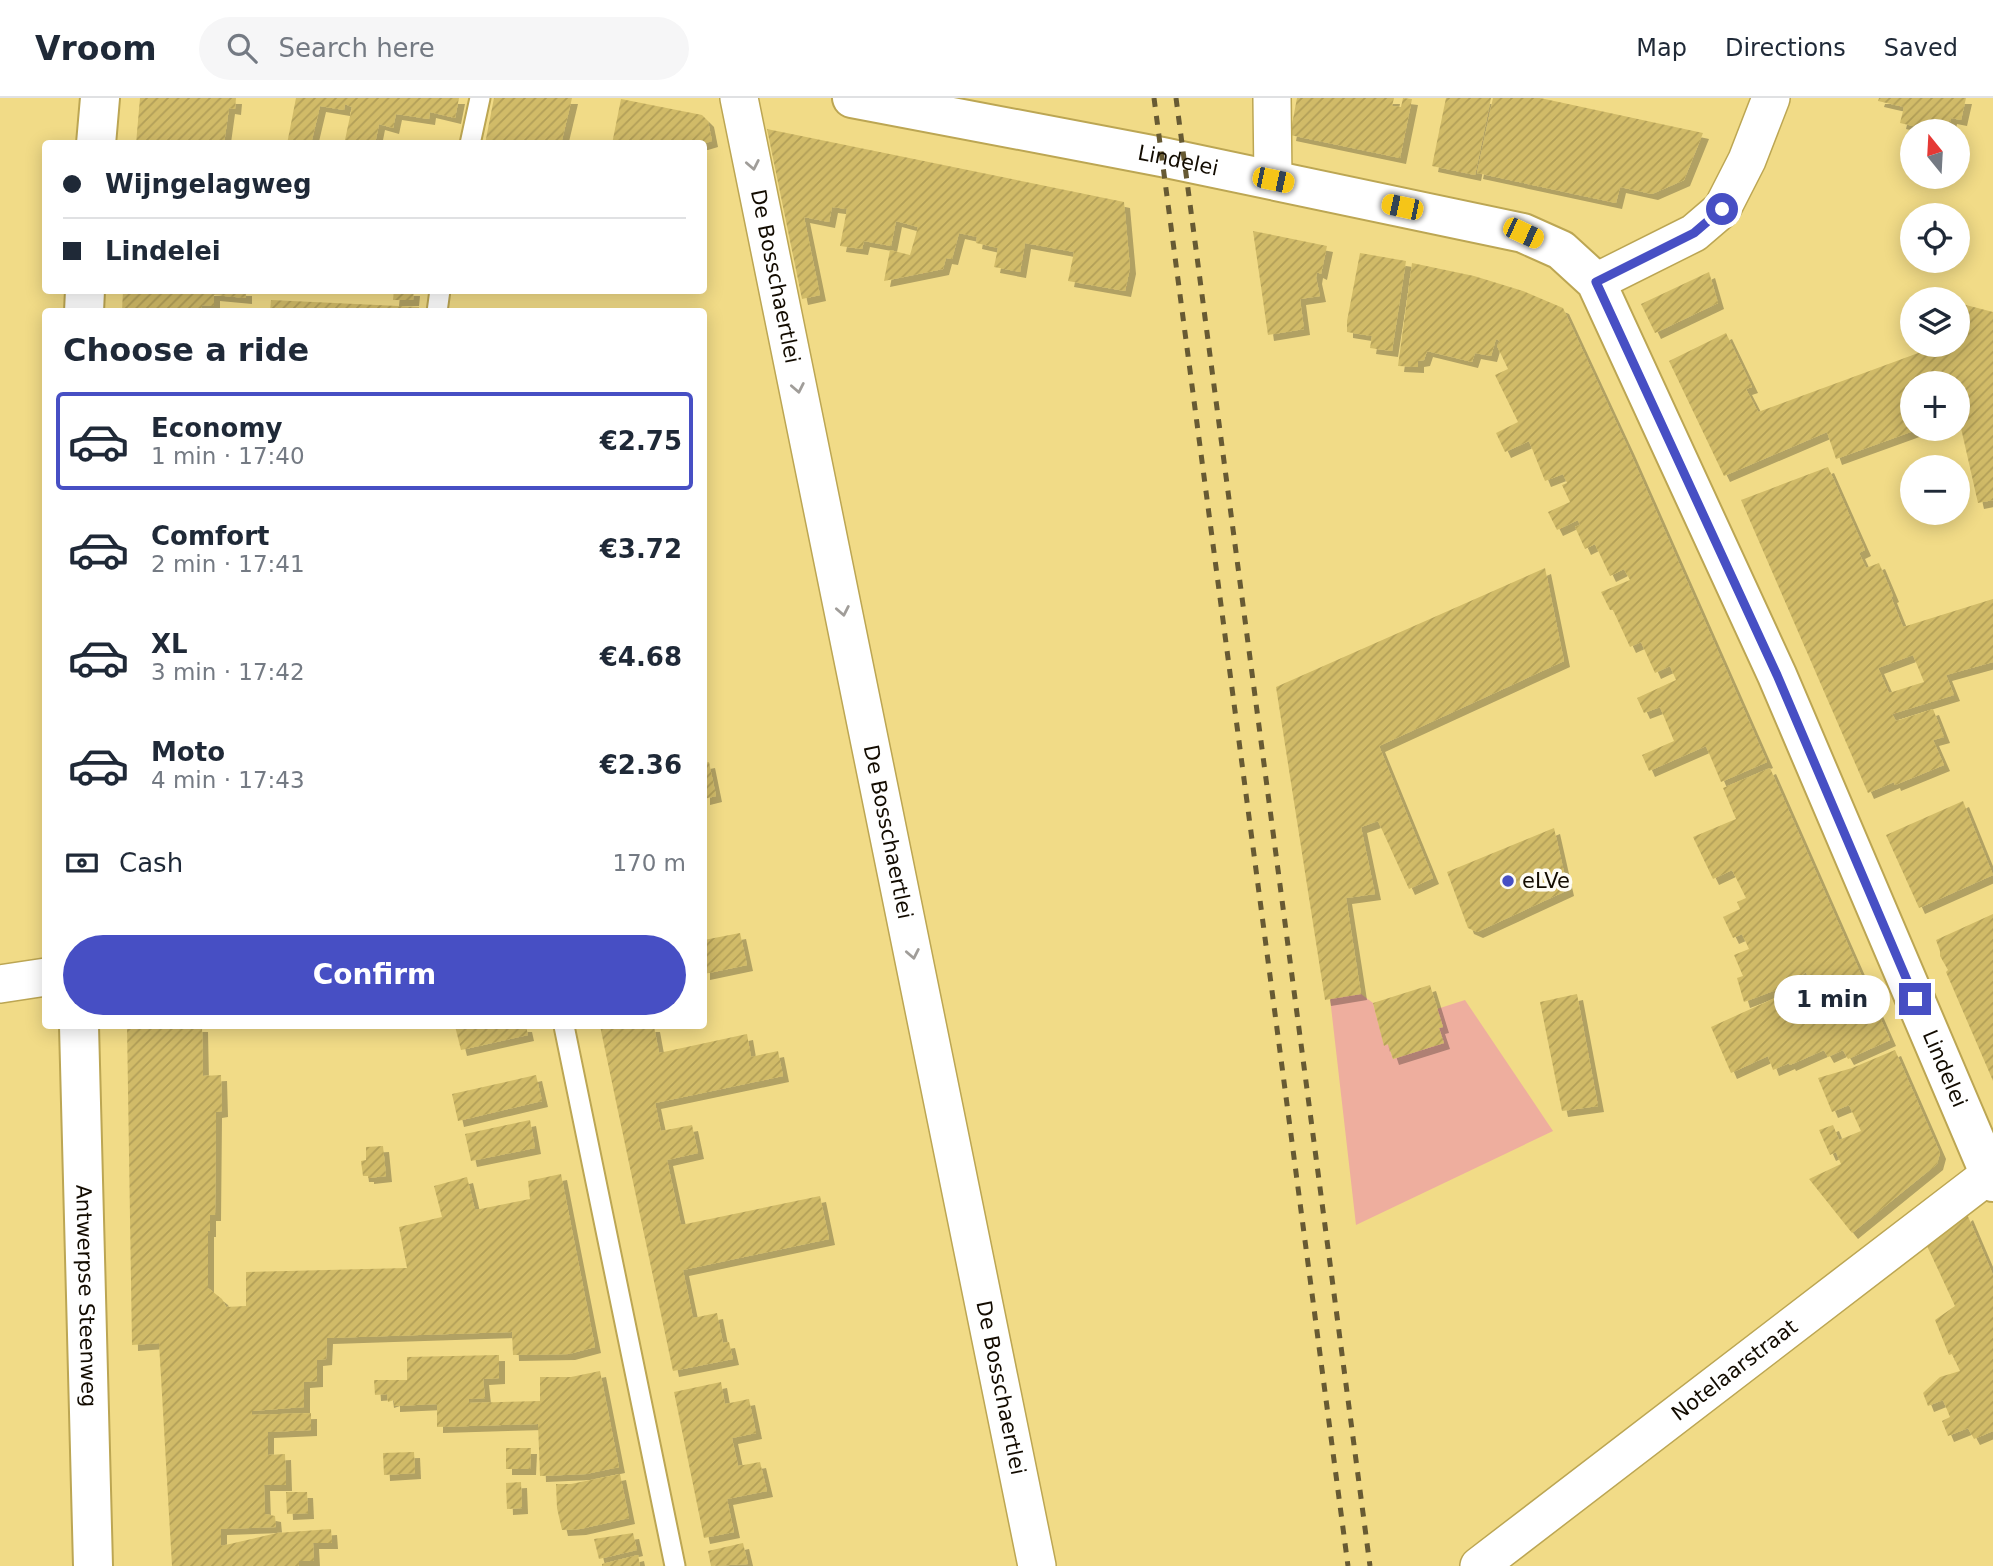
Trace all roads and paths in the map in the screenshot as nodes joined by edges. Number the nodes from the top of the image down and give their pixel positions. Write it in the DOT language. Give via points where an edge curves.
graph roads {
  1 [pos="100,98"];
  2 [pos="480,98"];
  3 [pos="739,98"];
  4 [pos="852,98"];
  5 [pos="1272,98"];
  6 [pos="1770,98"];
  7 [pos="96,140"];
  8 [pos="471,140"];
  9 [pos="1273,180"];
  10 [pos="1596,282"];
  11 [pos="42,978"];
  12 [pos="0,984"];
  13 [pos="79,1029"];
  14 [pos="565,1029"];
  15 [pos="1992,1178"];
  16 [pos="93,1566"];
  17 [pos="675,1566"];
  18 [pos="1037,1566"];
  19 [pos="1479,1566"];
  1 -- 7 [label="street"];
  2 -- 8 [label="lane"];
  3 -- 18 [label="street, De Bosschaertlei, one-way"];
  4 -- 9 [label="street, Lindelei"];
  5 -- 9 [label="street"];
  6 -- 10 [label="street" via="1722,209 1694,233"];
  9 -- 10 [label="street, Lindelei" via="1523,233 1561,250"];
  10 -- 15 [label="street, Lindelei" via="1777,675"];
  11 -- 12 [label="street"];
  13 -- 16 [label="street, Antwerpse Steenweg"];
  14 -- 17 [label="lane"];
  15 -- 19 [label="street, Notelaarstraat"];
}
